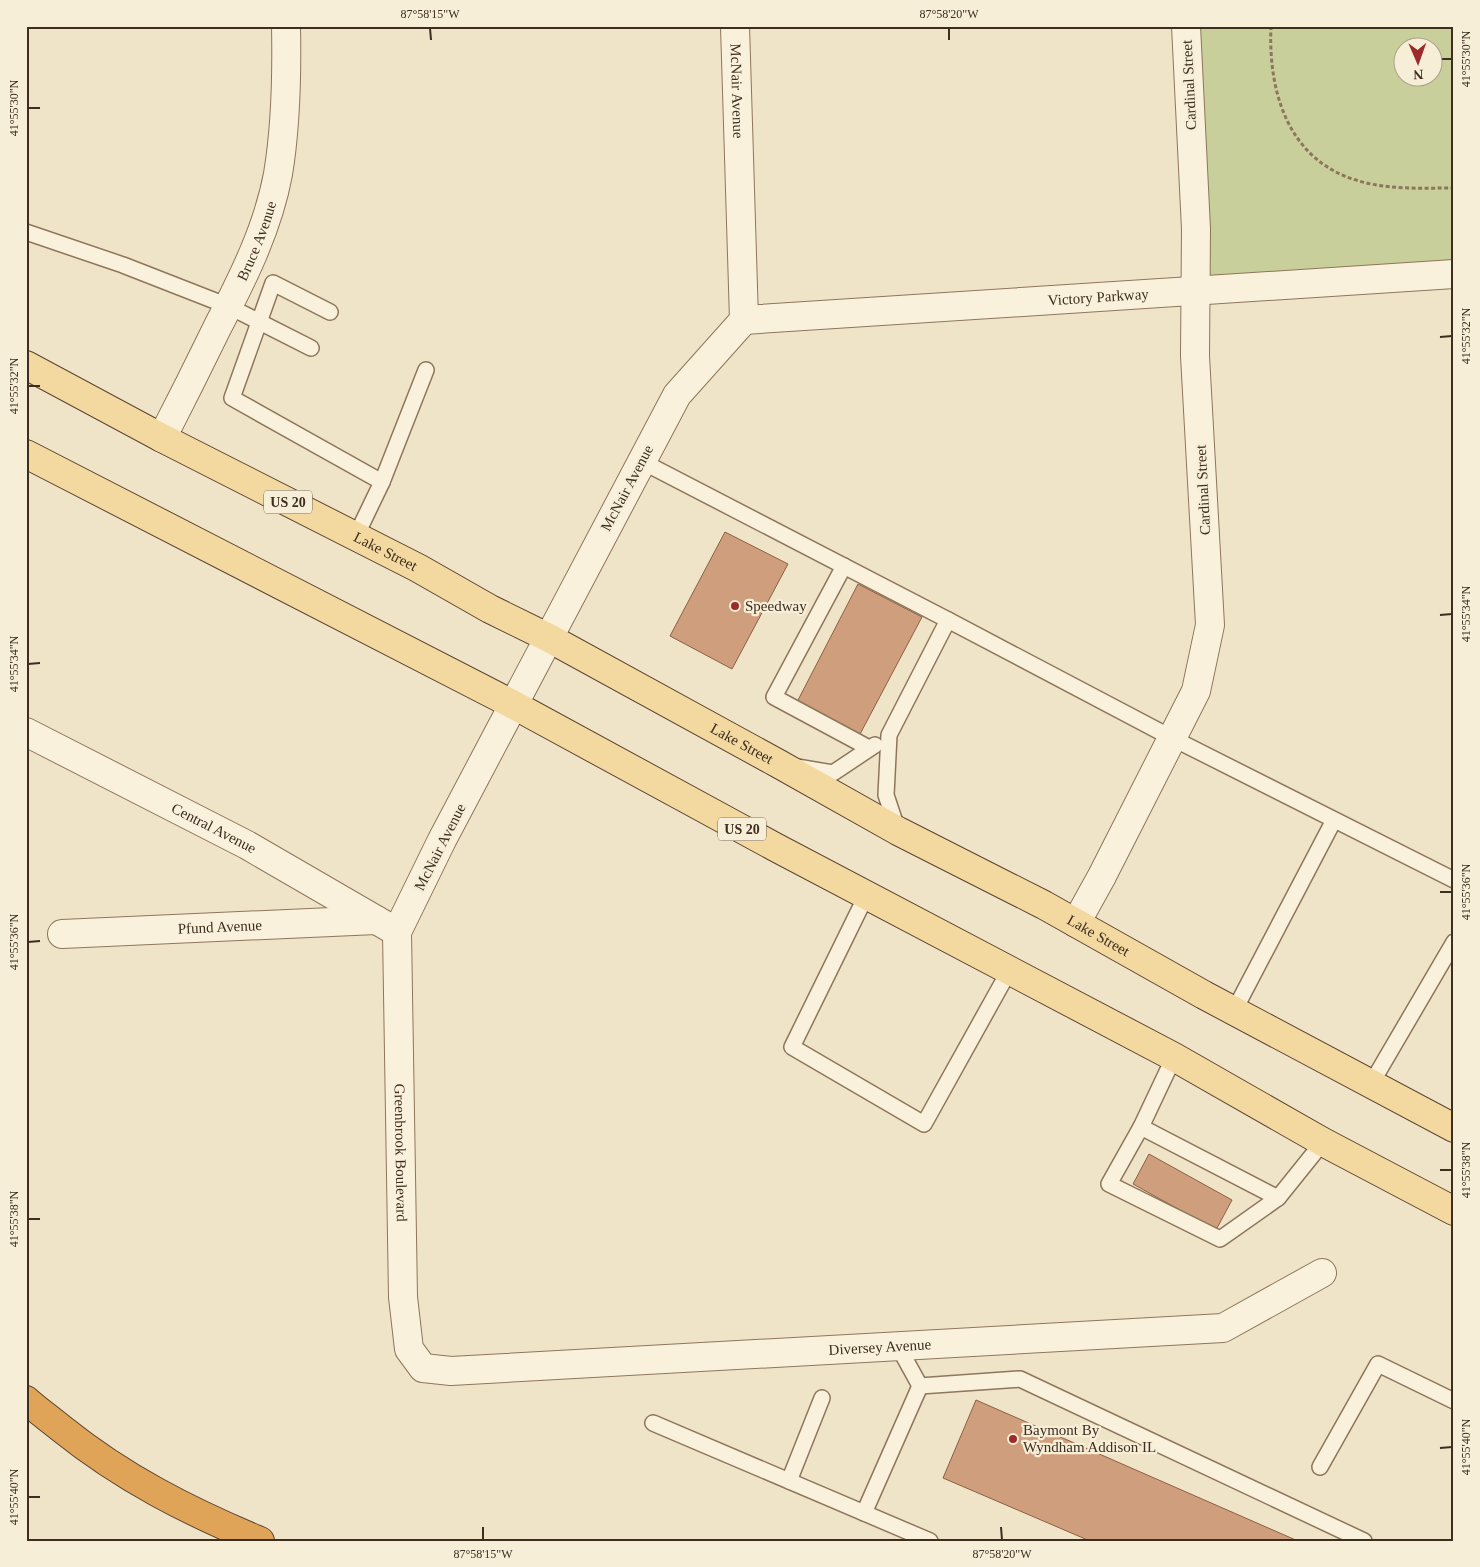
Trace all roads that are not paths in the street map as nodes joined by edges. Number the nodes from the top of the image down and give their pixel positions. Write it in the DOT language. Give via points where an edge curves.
graph roads {
  1 [pos="286,26"];
  2 [pos="735,26"];
  3 [pos="1186,26"];
  4 [pos="26,232"];
  5 [pos="1454,274"];
  6 [pos="1196,290"];
  7 [pos="228,306"];
  8 [pos="330,312"];
  9 [pos="744,320"];
  10 [pos="260,321"];
  11 [pos="311,348"];
  12 [pos="26,366"];
  13 [pos="426,370"];
  14 [pos="162,438"];
  15 [pos="26,454"];
  16 [pos="641,461"];
  17 [pos="382,482"];
  18 [pos="356,536"];
  19 [pos="844,566"];
  20 [pos="948,620"];
  21 [pos="549,638"];
  22 [pos="514,705"];
  23 [pos="26,732"];
  24 [pos="889,735"];
  25 [pos="1172,738"];
  26 [pos="870,748"];
  27 [pos="779,764"];
  28 [pos="1334,820"];
  29 [pos="898,831"];
  30 [pos="1454,880"];
  31 [pos="867,894"];
  32 [pos="1076,923"];
  33 [pos="386,926"];
  34 [pos="62,934"];
  35 [pos="1454,942"];
  36 [pos="1009,971"];
  37 [pos="1234,1011"];
  38 [pos="1174,1057"];
  39 [pos="1371,1084"];
  40 [pos="1141,1127"];
  41 [pos="1454,1128"];
  42 [pos="1323,1142"];
  43 [pos="1278,1198"];
  44 [pos="1454,1212"];
  45 [pos="1322,1273"];
  46 [pos="898,1346"];
  47 [pos="423,1368"];
  48 [pos="920,1386"];
  49 [pos="822,1398"];
  50 [pos="26,1400"];
  51 [pos="1454,1401"];
  52 [pos="653,1423"];
  53 [pos="1320,1467"];
  54 [pos="789,1481"];
  55 [pos="864,1512"];
  56 [pos="260,1541"];
  57 [pos="930,1541"];
  58 [pos="1364,1541"];
  1 -- 7 [label="street, Bruce Avenue" via="285,102 278,175 260,236"];
  2 -- 9 [label="street, McNair Avenue"];
  3 -- 6 [label="street, Cardinal Street"];
  4 -- 7 [label="lane" via="124,265"];
  5 -- 6 [label="street, Victory Parkway"];
  6 -- 9 [label="street, Victory Parkway"];
  6 -- 25 [label="street, Cardinal Street" via="1196,356 1210,624 1196,691"];
  7 -- 10 [label="lane"];
  7 -- 14 [label="street, Bruce Avenue"];
  8 -- 10 [label="lane" via="273,283"];
  9 -- 16 [label="street, McNair Avenue" via="677,395"];
  10 -- 11 [label="lane"];
  10 -- 17 [label="lane" via="232,398"];
  12 -- 14 [label="main road, Lake Street / US 20"];
  13 -- 17 [label="lane"];
  14 -- 18 [label="main road, Lake Street / US 20"];
  15 -- 22 [label="main road, US 20"];
  16 -- 19 [label="lane"];
  16 -- 21 [label="street, McNair Avenue"];
  17 -- 18 [label="lane"];
  18 -- 21 [label="main road, Lake Street / US 20"];
  19 -- 20 [label="lane"];
  19 -- 26 [label="lane" via="774,697"];
  20 -- 24 [label="lane"];
  20 -- 25 [label="lane"];
  21 -- 22 [label="street, McNair Avenue"];
  21 -- 27 [label="main road, Lake Street / US 20"];
  22 -- 31 [label="main road, US 20"];
  22 -- 33 [label="street, McNair Avenue" via="442,840"];
  23 -- 33 [label="street, Central Avenue" via="247,845"];
  24 -- 26 [label="lane"];
  24 -- 29 [label="lane" via="886,795"];
  25 -- 28 [label="lane"];
  25 -- 32 [label="street, Cardinal Street"];
  26 -- 27 [label="lane" via="833,773"];
  27 -- 29 [label="main road, Lake Street / US 20"];
  28 -- 30 [label="lane"];
  28 -- 37 [label="lane"];
  29 -- 32 [label="main road, Lake Street / US 20"];
  31 -- 36 [label="main road, US 20"];
  31 -- 36 [label="lane" via="792,1047 924,1124"];
  32 -- 37 [label="main road, Lake Street / US 20"];
  33 -- 34 [label="street, Pfund Avenue"];
  33 -- 47 [label="street, Greenbrook Boulevard" via="404,1302 409,1349"];
  35 -- 39 [label="lane"];
  36 -- 38 [label="main road, US 20"];
  37 -- 39 [label="main road, Lake Street / US 20"];
  38 -- 40 [label="lane"];
  38 -- 42 [label="main road, US 20"];
  39 -- 41 [label="main road, Lake Street / US 20"];
  40 -- 43 [label="lane"];
  40 -- 43 [label="lane" via="1109,1184 1220,1239"];
  42 -- 43 [label="lane"];
  42 -- 44 [label="main road, US 20"];
  45 -- 46 [label="street, Diversey Avenue" via="1223,1328"];
  46 -- 47 [label="street, Diversey Avenue" via="451,1372"];
  46 -- 48 [label="lane"];
  48 -- 55 [label="lane"];
  48 -- 58 [label="lane" via="1020,1379"];
  49 -- 54 [label="lane"];
  50 -- 56 [label="highway" via="77,1441 134,1480 204,1518"];
  51 -- 53 [label="lane" via="1378,1364"];
  52 -- 54 [label="lane"];
  54 -- 55 [label="lane"];
  55 -- 57 [label="lane"];
}
